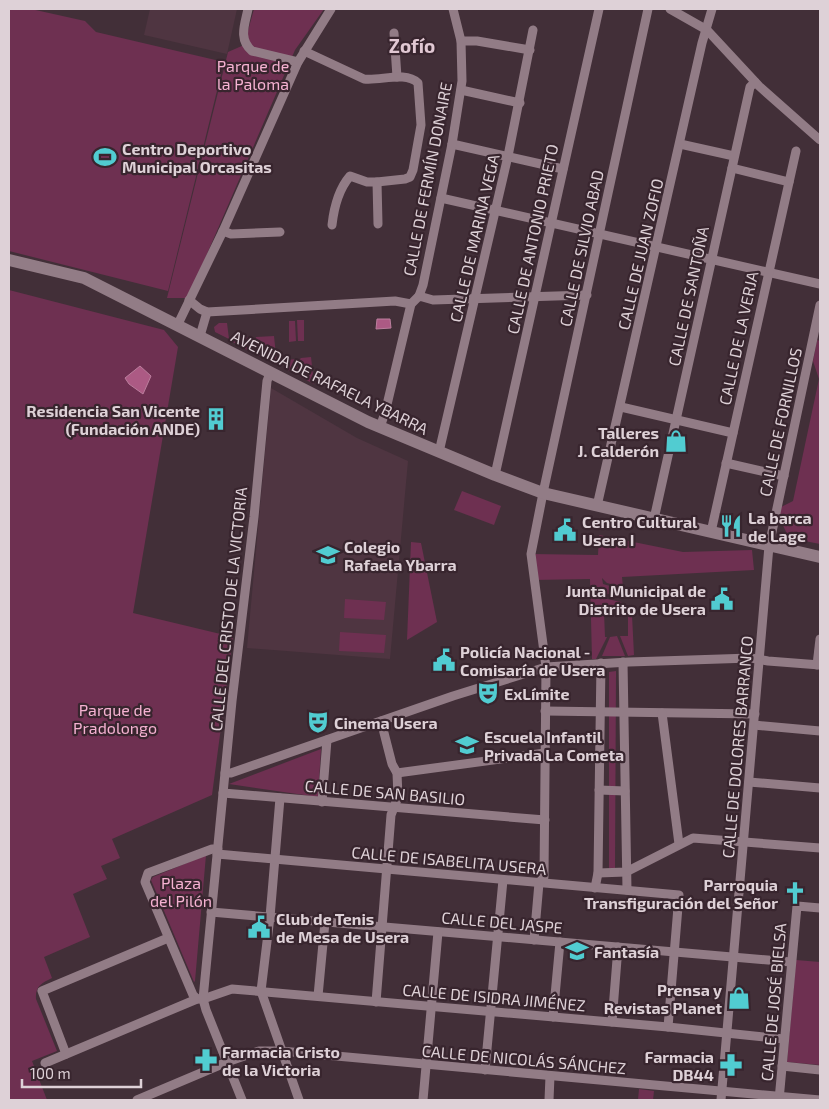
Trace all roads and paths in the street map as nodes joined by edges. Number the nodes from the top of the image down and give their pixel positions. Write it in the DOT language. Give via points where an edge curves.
graph roads {
  1 [pos="248,9"];
  2 [pos="331,9"];
  3 [pos="453,9"];
  4 [pos="598,9"];
  5 [pos="648,9"];
  6 [pos="670,9"];
  7 [pos="712,9"];
  8 [pos="533,30"];
  9 [pos="707,30"];
  10 [pos="394,33"];
  11 [pos="461,41"];
  12 [pos="530,50"];
  13 [pos="304,51"];
  14 [pos="298,62"];
  15 [pos="397,77"];
  16 [pos="755,82"];
  17 [pos="461,90"];
  18 [pos="520,103"];
  19 [pos="820,140"];
  20 [pos="452,144"];
  21 [pos="680,144"];
  22 [pos="796,151"];
  23 [pos="508,156"];
  24 [pos="734,156"];
  25 [pos="732,168"];
  26 [pos="563,169"];
  27 [pos="376,182"];
  28 [pos="789,182"];
  29 [pos="440,198"];
  30 [pos="495,211"];
  31 [pos="551,223"];
  32 [pos="378,224"];
  33 [pos="332,225"];
  34 [pos="223,231"];
  35 [pos="280,232"];
  36 [pos="600,234"];
  37 [pos="657,247"];
  38 [pos="9,260"];
  39 [pos="711,260"];
  40 [pos="768,273"];
  41 [pos="820,284"];
  42 [pos="197,286"];
  43 [pos="586,295"];
  44 [pos="419,296"];
  45 [pos="535,296"];
  46 [pos="476,298"];
  47 [pos="189,300"];
  48 [pos="411,304"];
  49 [pos="820,305"];
  50 [pos="208,312"];
  51 [pos="178,324"];
  52 [pos="817,335"];
  53 [pos="200,336"];
  54 [pos="270,373"];
  55 [pos="621,407"];
  56 [pos="676,419"];
  57 [pos="380,427"];
  58 [pos="733,433"];
  59 [pos="439,452"];
  60 [pos="726,463"];
  61 [pos="495,475"];
  62 [pos="784,476"];
  63 [pos="543,493"];
  64 [pos="598,506"];
  65 [pos="654,519"];
  66 [pos="711,532"];
  67 [pos="769,546"];
  68 [pos="820,557"];
  69 [pos="820,638"];
  70 [pos="760,660"];
  71 [pos="623,662"];
  72 [pos="601,663"];
  73 [pos="819,665"];
  74 [pos="546,667"];
  75 [pos="545,712"];
  76 [pos="601,712"];
  77 [pos="624,712"];
  78 [pos="662,713"];
  79 [pos="755,714"];
  80 [pos="381,721"];
  81 [pos="754,725"];
  82 [pos="820,731"];
  83 [pos="327,740"];
  84 [pos="545,753"];
  85 [pos="225,773"];
  86 [pos="397,773"];
  87 [pos="749,782"];
  88 [pos="820,788"];
  89 [pos="599,790"];
  90 [pos="625,791"];
  91 [pos="223,793"];
  92 [pos="280,798"];
  93 [pos="322,802"];
  94 [pos="393,808"];
  95 [pos="545,820"];
  96 [pos="744,841"];
  97 [pos="679,844"];
  98 [pos="820,848"];
  99 [pos="217,852"];
  100 [pos="275,860"];
  101 [pos="387,869"];
  102 [pos="626,872"];
  103 [pos="598,873"];
  104 [pos="503,880"];
  105 [pos="539,883"];
  106 [pos="595,888"];
  107 [pos="626,890"];
  108 [pos="820,908"];
  109 [pos="211,912"];
  110 [pos="270,917"];
  111 [pos="325,922"];
  112 [pos="383,927"];
  113 [pos="438,932"];
  114 [pos="497,937"];
  115 [pos="168,938"];
  116 [pos="534,940"];
  117 [pos="560,942"];
  118 [pos="618,947"];
  119 [pos="675,952"];
  120 [pos="734,957"];
  121 [pos="791,962"];
  122 [pos="260,991"];
  123 [pos="318,996"];
  124 [pos="200,999"];
  125 [pos="376,1002"];
  126 [pos="431,1007"];
  127 [pos="490,1012"];
  128 [pos="553,1017"];
  129 [pos="612,1022"];
  130 [pos="668,1027"];
  131 [pos="727,1033"];
  132 [pos="784,1039"];
  133 [pos="280,1051"];
  134 [pos="66,1054"];
  135 [pos="227,1062"];
  136 [pos="45,1063"];
  137 [pos="426,1065"];
  138 [pos="782,1066"];
  139 [pos="485,1070"];
  140 [pos="820,1070"];
  141 [pos="550,1076"];
  142 [pos="721,1096"];
  143 [pos="779,1098"];
  144 [pos="137,1100"];
  145 [pos="242,1100"];
  146 [pos="299,1100"];
  147 [pos="422,1100"];
  148 [pos="549,1100"];
  149 [pos="820,1100"];
  1 -- 14 [label="street" via="243,33 246,46 252,51"];
  2 -- 13 [label="street"];
  3 -- 11 [label="street, CALLE DE FERMÍN DONAIRE"];
  4 -- 26 [label="street, CALLE DE ANTONIO PRIETO"];
  5 -- 36 [label="street, CALLE DE SILVIO ABAD"];
  6 -- 9 [label="street"];
  7 -- 9 [label="street, CALLE DE JUAN ZOFIO"];
  8 -- 12 [label="street, CALLE DE MARINA VEGA"];
  9 -- 16 [label="street"];
  9 -- 21 [label="street, CALLE DE JUAN ZOFIO"];
  10 -- 15 [label="street"];
  11 -- 12 [label="street"];
  11 -- 17 [label="street, CALLE DE FERMÍN DONAIRE"];
  12 -- 18 [label="street, CALLE DE MARINA VEGA"];
  13 -- 14 [label="street"];
  13 -- 15 [label="street" via="364,79"];
  14 -- 34 [label="street"];
  15 -- 27 [label="street" via="414,79 418,83 421,125 413,170 405,179"];
  16 -- 19 [label="street"];
  16 -- 24 [label="street, CALLE DE SANTOÑA" via="750,86"];
  17 -- 18 [label="street"];
  17 -- 20 [label="street, CALLE DE FERMÍN DONAIRE"];
  18 -- 23 [label="street, CALLE DE MARINA VEGA"];
  20 -- 23 [label="street"];
  20 -- 29 [label="street, CALLE DE FERMÍN DONAIRE"];
  21 -- 24 [label="street"];
  21 -- 37 [label="street, CALLE DE JUAN ZOFIO"];
  22 -- 28 [label="street, CALLE DE LA VERJA"];
  23 -- 26 [label="street"];
  23 -- 30 [label="street, CALLE DE MARINA VEGA"];
  24 -- 25 [label="street, CALLE DE SANTOÑA"];
  25 -- 28 [label="street"];
  25 -- 39 [label="street, CALLE DE SANTOÑA"];
  26 -- 31 [label="street, CALLE DE ANTONIO PRIETO"];
  27 -- 32 [label="street"];
  27 -- 33 [label="street" via="350,176 342,185"];
  28 -- 40 [label="street, CALLE DE LA VERJA"];
  29 -- 30 [label="street"];
  29 -- 44 [label="street, CALLE DE FERMÍN DONAIRE"];
  30 -- 31 [label="street"];
  30 -- 46 [label="street, CALLE DE MARINA VEGA"];
  31 -- 36 [label="street"];
  31 -- 45 [label="street, CALLE DE ANTONIO PRIETO"];
  34 -- 35 [label="street" via="231,234"];
  34 -- 42 [label="street"];
  36 -- 37 [label="street"];
  36 -- 43 [label="street, CALLE DE SILVIO ABAD"];
  37 -- 39 [label="street"];
  37 -- 55 [label="street, CALLE DE JUAN ZOFIO"];
  38 -- 51 [label="main road, AVENIDA DE RAFAELA YBARRA" via="84,278"];
  39 -- 40 [label="street"];
  39 -- 56 [label="street, CALLE DE SANTOÑA"];
  40 -- 41 [label="street"];
  40 -- 58 [label="street, CALLE DE LA VERJA"];
  42 -- 47 [label="street"];
  42 -- 50 [label="street" via="196,298"];
  43 -- 45 [label="street"];
  43 -- 63 [label="street, CALLE DE SILVIO ABAD"];
  44 -- 46 [label="street" via="433,300"];
  44 -- 48 [label="street"];
  45 -- 46 [label="street"];
  45 -- 61 [label="street, CALLE DE ANTONIO PRIETO"];
  46 -- 59 [label="street, CALLE DE MARINA VEGA"];
  47 -- 50 [label="street"];
  47 -- 51 [label="street"];
  48 -- 50 [label="street" via="395,301"];
  48 -- 57 [label="street"];
  49 -- 52 [label="street, CALLE DE FORNILLOS"];
  50 -- 53 [label="street"];
  51 -- 53 [label="main road, AVENIDA DE RAFAELA YBARRA"];
  52 -- 62 [label="street, CALLE DE FORNILLOS"];
  53 -- 54 [label="main road, AVENIDA DE RAFAELA YBARRA"];
  54 -- 57 [label="main road, AVENIDA DE RAFAELA YBARRA"];
  54 -- 85 [label="street, CALLE DEL CRISTO DE LA VICTORIA"];
  55 -- 56 [label="street"];
  55 -- 64 [label="street, CALLE DE JUAN ZOFIO"];
  56 -- 58 [label="street"];
  56 -- 65 [label="street, CALLE DE SANTOÑA"];
  57 -- 59 [label="main road, AVENIDA DE RAFAELA YBARRA"];
  58 -- 60 [label="street, CALLE DE LA VERJA"];
  59 -- 61 [label="main road, AVENIDA DE RAFAELA YBARRA"];
  60 -- 62 [label="street"];
  60 -- 66 [label="street, CALLE DE LA VERJA"];
  61 -- 63 [label="main road, AVENIDA DE RAFAELA YBARRA"];
  62 -- 67 [label="street, CALLE DE FORNILLOS"];
  63 -- 64 [label="main road, AVENIDA DE RAFAELA YBARRA"];
  63 -- 74 [label="street, CALLE DE SILVIO ABAD" via="531,563"];
  64 -- 65 [label="main road, AVENIDA DE RAFAELA YBARRA"];
  65 -- 66 [label="main road, AVENIDA DE RAFAELA YBARRA"];
  66 -- 67 [label="main road, AVENIDA DE RAFAELA YBARRA"];
  67 -- 68 [label="main road, AVENIDA DE RAFAELA YBARRA"];
  67 -- 70 [label="street, CALLE DE DOLORES BARRANCO"];
  69 -- 73 [label="street"];
  70 -- 71 [label="street"];
  70 -- 73 [label="street"];
  70 -- 79 [label="street, CALLE DE DOLORES BARRANCO"];
  71 -- 72 [label="street"];
  71 -- 77 [label="street"];
  72 -- 74 [label="street"];
  72 -- 76 [label="street"];
  74 -- 75 [label="street, CALLE DE SILVIO ABAD"];
  74 -- 80 [label="street"];
  75 -- 76 [label="street"];
  75 -- 84 [label="street, CALLE DE SILVIO ABAD"];
  76 -- 77 [label="street"];
  76 -- 89 [label="street"];
  77 -- 78 [label="street"];
  77 -- 90 [label="street"];
  78 -- 79 [label="street"];
  78 -- 97 [label="street"];
  79 -- 81 [label="street, CALLE DE DOLORES BARRANCO"];
  80 -- 83 [label="street"];
  80 -- 86 [label="street"];
  81 -- 82 [label="street"];
  81 -- 87 [label="street, CALLE DE DOLORES BARRANCO"];
  83 -- 85 [label="street"];
  83 -- 93 [label="street"];
  84 -- 86 [label="street"];
  84 -- 95 [label="street, CALLE DE SILVIO ABAD"];
  85 -- 91 [label="street, CALLE DEL CRISTO DE LA VICTORIA"];
  86 -- 94 [label="street" via="398,797"];
  87 -- 88 [label="street"];
  87 -- 96 [label="street, CALLE DE DOLORES BARRANCO"];
  89 -- 90 [label="street"];
  89 -- 103 [label="street"];
  90 -- 102 [label="street"];
  91 -- 92 [label="street, CALLE DE SAN BASILIO"];
  91 -- 99 [label="street, CALLE DEL CRISTO DE LA VICTORIA"];
  92 -- 93 [label="street, CALLE DE SAN BASILIO"];
  92 -- 100 [label="street"];
  93 -- 94 [label="street, CALLE DE SAN BASILIO"];
  94 -- 95 [label="street, CALLE DE SAN BASILIO"];
  94 -- 101 [label="street"];
  95 -- 105 [label="street, CALLE DE SILVIO ABAD" via="544,877"];
  96 -- 97 [label="street" via="693,838"];
  96 -- 98 [label="street"];
  96 -- 120 [label="street, CALLE DE DOLORES BARRANCO"];
  97 -- 102 [label="street"];
  99 -- 100 [label="street, CALLE DE ISABELITA USERA"];
  99 -- 109 [label="street, CALLE DEL CRISTO DE LA VICTORIA"];
  99 -- 115 [label="street, CALLE DEL CRISTO DE LA VICTORIA" via="212,849 148,873 145,882"];
  100 -- 101 [label="street, CALLE DE ISABELITA USERA"];
  100 -- 110 [label="street"];
  101 -- 104 [label="street, CALLE DE ISABELITA USERA"];
  101 -- 112 [label="street"];
  102 -- 103 [label="street"];
  102 -- 107 [label="street"];
  103 -- 106 [label="street"];
  104 -- 105 [label="street, CALLE DE ISABELITA USERA"];
  104 -- 114 [label="street"];
  105 -- 106 [label="street, CALLE DE ISABELITA USERA"];
  105 -- 116 [label="street, CALLE DE SILVIO ABAD"];
  106 -- 107 [label="street, CALLE DE ISABELITA USERA"];
  107 -- 119 [label="street, CALLE DE ISABELITA USERA" via="679,895"];
  108 -- 121 [label="street, CALLE DE JOSÉ BIELSA" via="796,906"];
  109 -- 110 [label="street, CALLE DEL JASPE"];
  109 -- 124 [label="street, CALLE DEL CRISTO DE LA VICTORIA"];
  110 -- 111 [label="street, CALLE DEL JASPE"];
  110 -- 122 [label="street"];
  111 -- 112 [label="street, CALLE DEL JASPE"];
  111 -- 123 [label="street"];
  112 -- 113 [label="street, CALLE DEL JASPE"];
  112 -- 125 [label="street"];
  113 -- 114 [label="street, CALLE DEL JASPE"];
  113 -- 126 [label="street"];
  114 -- 116 [label="street, CALLE DEL JASPE"];
  114 -- 127 [label="street"];
  115 -- 124 [label="street, CALLE DEL CRISTO DE LA VICTORIA" via="193,995"];
  115 -- 134 [label="street" via="42,991"];
  116 -- 117 [label="street, CALLE DEL JASPE"];
  117 -- 118 [label="street, CALLE DEL JASPE"];
  117 -- 128 [label="street"];
  118 -- 119 [label="street, CALLE DEL JASPE"];
  118 -- 129 [label="street"];
  119 -- 120 [label="street, CALLE DEL JASPE"];
  119 -- 130 [label="street"];
  120 -- 121 [label="street, CALLE DEL JASPE"];
  120 -- 131 [label="street, CALLE DE DOLORES BARRANCO"];
  121 -- 132 [label="street, CALLE DE JOSÉ BIELSA"];
  122 -- 123 [label="street, CALLE DE ISIDRA JIMÉNEZ"];
  122 -- 124 [label="street, CALLE DE ISIDRA JIMÉNEZ" via="232,989"];
  122 -- 133 [label="street"];
  123 -- 125 [label="street, CALLE DE ISIDRA JIMÉNEZ"];
  124 -- 134 [label="street"];
  124 -- 135 [label="street, CALLE DEL CRISTO DE LA VICTORIA"];
  125 -- 126 [label="street, CALLE DE ISIDRA JIMÉNEZ"];
  126 -- 127 [label="street, CALLE DE ISIDRA JIMÉNEZ"];
  126 -- 137 [label="street"];
  127 -- 128 [label="street, CALLE DE ISIDRA JIMÉNEZ"];
  127 -- 139 [label="street"];
  128 -- 129 [label="street, CALLE DE ISIDRA JIMÉNEZ"];
  129 -- 130 [label="street, CALLE DE ISIDRA JIMÉNEZ"];
  130 -- 131 [label="street, CALLE DE ISIDRA JIMÉNEZ"];
  131 -- 132 [label="street, CALLE DE ISIDRA JIMÉNEZ"];
  131 -- 142 [label="street, CALLE DE DOLORES BARRANCO"];
  132 -- 138 [label="street, CALLE DE JOSÉ BIELSA"];
  133 -- 135 [label="street, CALLE DE NICOLÁS SÁNCHEZ" via="258,1051"];
  133 -- 137 [label="street, CALLE DE NICOLÁS SÁNCHEZ"];
  133 -- 146 [label="street"];
  134 -- 136 [label="street"];
  135 -- 144 [label="street"];
  135 -- 145 [label="street, CALLE DEL CRISTO DE LA VICTORIA"];
  137 -- 139 [label="street, CALLE DE NICOLÁS SÁNCHEZ"];
  137 -- 147 [label="street"];
  138 -- 140 [label="street"];
  138 -- 143 [label="street, CALLE DE JOSÉ BIELSA"];
  139 -- 141 [label="street, CALLE DE NICOLÁS SÁNCHEZ"];
  141 -- 142 [label="street, CALLE DE NICOLÁS SÁNCHEZ"];
  141 -- 148 [label="street"];
  142 -- 143 [label="street, CALLE DE NICOLÁS SÁNCHEZ"];
  143 -- 149 [label="street, CALLE DE NICOLÁS SÁNCHEZ"];
}
